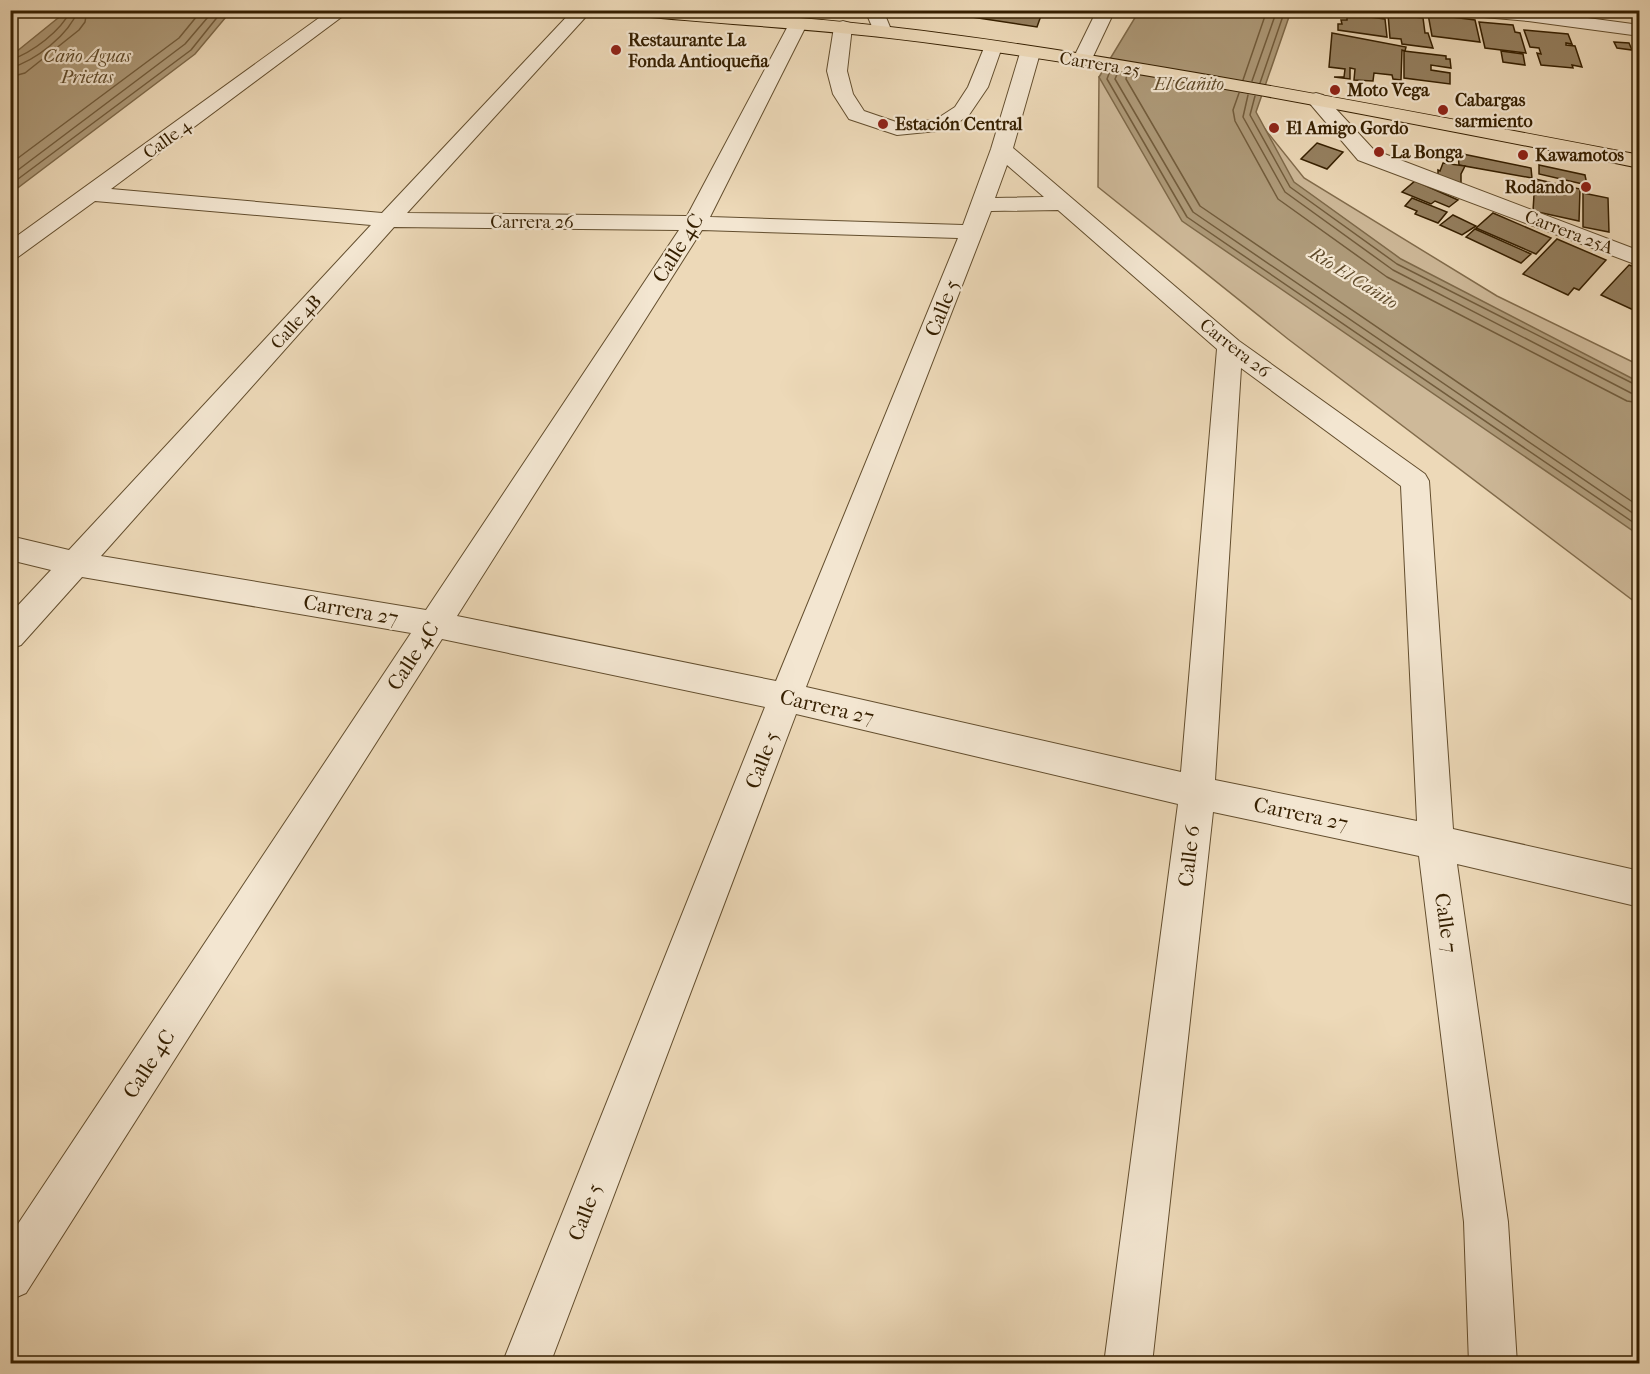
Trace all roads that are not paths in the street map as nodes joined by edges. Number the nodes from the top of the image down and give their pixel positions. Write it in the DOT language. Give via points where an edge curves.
graph roads {
  1 [pos="342,10"];
  2 [pos="583,10"];
  3 [pos="627,10"];
  4 [pos="874,10"];
  5 [pos="1106,10"];
  6 [pos="1461,10"];
  7 [pos="1528,13"];
  8 [pos="798,24"];
  9 [pos="843,27"];
  10 [pos="1640,31"];
  11 [pos="883,32"];
  12 [pos="993,47"];
  13 [pos="1030,53"];
  14 [pos="1092,63"];
  15 [pos="1316,99"];
  16 [pos="1002,149"];
  17 [pos="1640,162"];
  18 [pos="93,194"];
  19 [pos="1064,203"];
  20 [pos="977,218"];
  21 [pos="388,220"];
  22 [pos="695,223"];
  23 [pos="10,252"];
  24 [pos="1640,259"];
  25 [pos="1230,347"];
  26 [pos="1415,481"];
  27 [pos="10,548"];
  28 [pos="76,564"];
  29 [pos="433,624"];
  30 [pos="10,636"];
  31 [pos="786,697"];
  32 [pos="1197,792"];
  33 [pos="1436,842"];
  34 [pos="1640,889"];
  35 [pos="10,1277"];
  36 [pos="526,1364"];
  37 [pos="1128,1364"];
  38 [pos="1493,1364"];
  1 -- 18 [label="street, Calle 4"];
  2 -- 21 [label="street, Calle 4B"];
  3 -- 8 [label="main road, Carrera 25"];
  4 -- 11 [label="street"];
  5 -- 14 [label="street"];
  6 -- 7 [label="street"];
  7 -- 10 [label="street"];
  8 -- 9 [label="main road, Carrera 25"];
  8 -- 22 [label="street, Calle 4C"];
  9 -- 11 [label="main road, Carrera 25"];
  9 -- 12 [label="street" via="837,70 843,94 856,115 897,129 940,126 962,111 978,87"];
  11 -- 12 [label="main road, Carrera 25"];
  12 -- 13 [label="main road, Carrera 25"];
  13 -- 14 [label="main road, Carrera 25"];
  13 -- 16 [label="street, Calle 5"];
  14 -- 15 [label="main road, Carrera 25"];
  15 -- 17 [label="main road, Carrera 25"];
  15 -- 24 [label="street, Carrera 25A" via="1366,155"];
  16 -- 19 [label="street, Carrera 26"];
  16 -- 20 [label="street, Calle 5"];
  18 -- 21 [label="street, Carrera 26"];
  18 -- 23 [label="street, Calle 4"];
  19 -- 20 [label="street, Carrera 26"];
  19 -- 25 [label="street, Carrera 26"];
  20 -- 22 [label="street, Carrera 26"];
  20 -- 31 [label="street, Calle 5"];
  21 -- 22 [label="street, Carrera 26"];
  21 -- 28 [label="street, Calle 4B"];
  22 -- 29 [label="street, Calle 4C"];
  25 -- 26 [label="street, Carrera 26"];
  25 -- 32 [label="street, Calle 6"];
  26 -- 33 [label="street, Calle 7"];
  27 -- 28 [label="street, Carrera 27"];
  28 -- 29 [label="street, Carrera 27"];
  28 -- 30 [label="street, Calle 4B"];
  29 -- 31 [label="street, Carrera 27"];
  29 -- 35 [label="street, Calle 4C"];
  31 -- 32 [label="street, Carrera 27"];
  31 -- 36 [label="street, Calle 5"];
  32 -- 33 [label="street, Carrera 27"];
  32 -- 37 [label="street, Calle 6"];
  33 -- 34 [label="street, Carrera 27"];
  33 -- 38 [label="street, Calle 7" via="1486,1222"];
}
